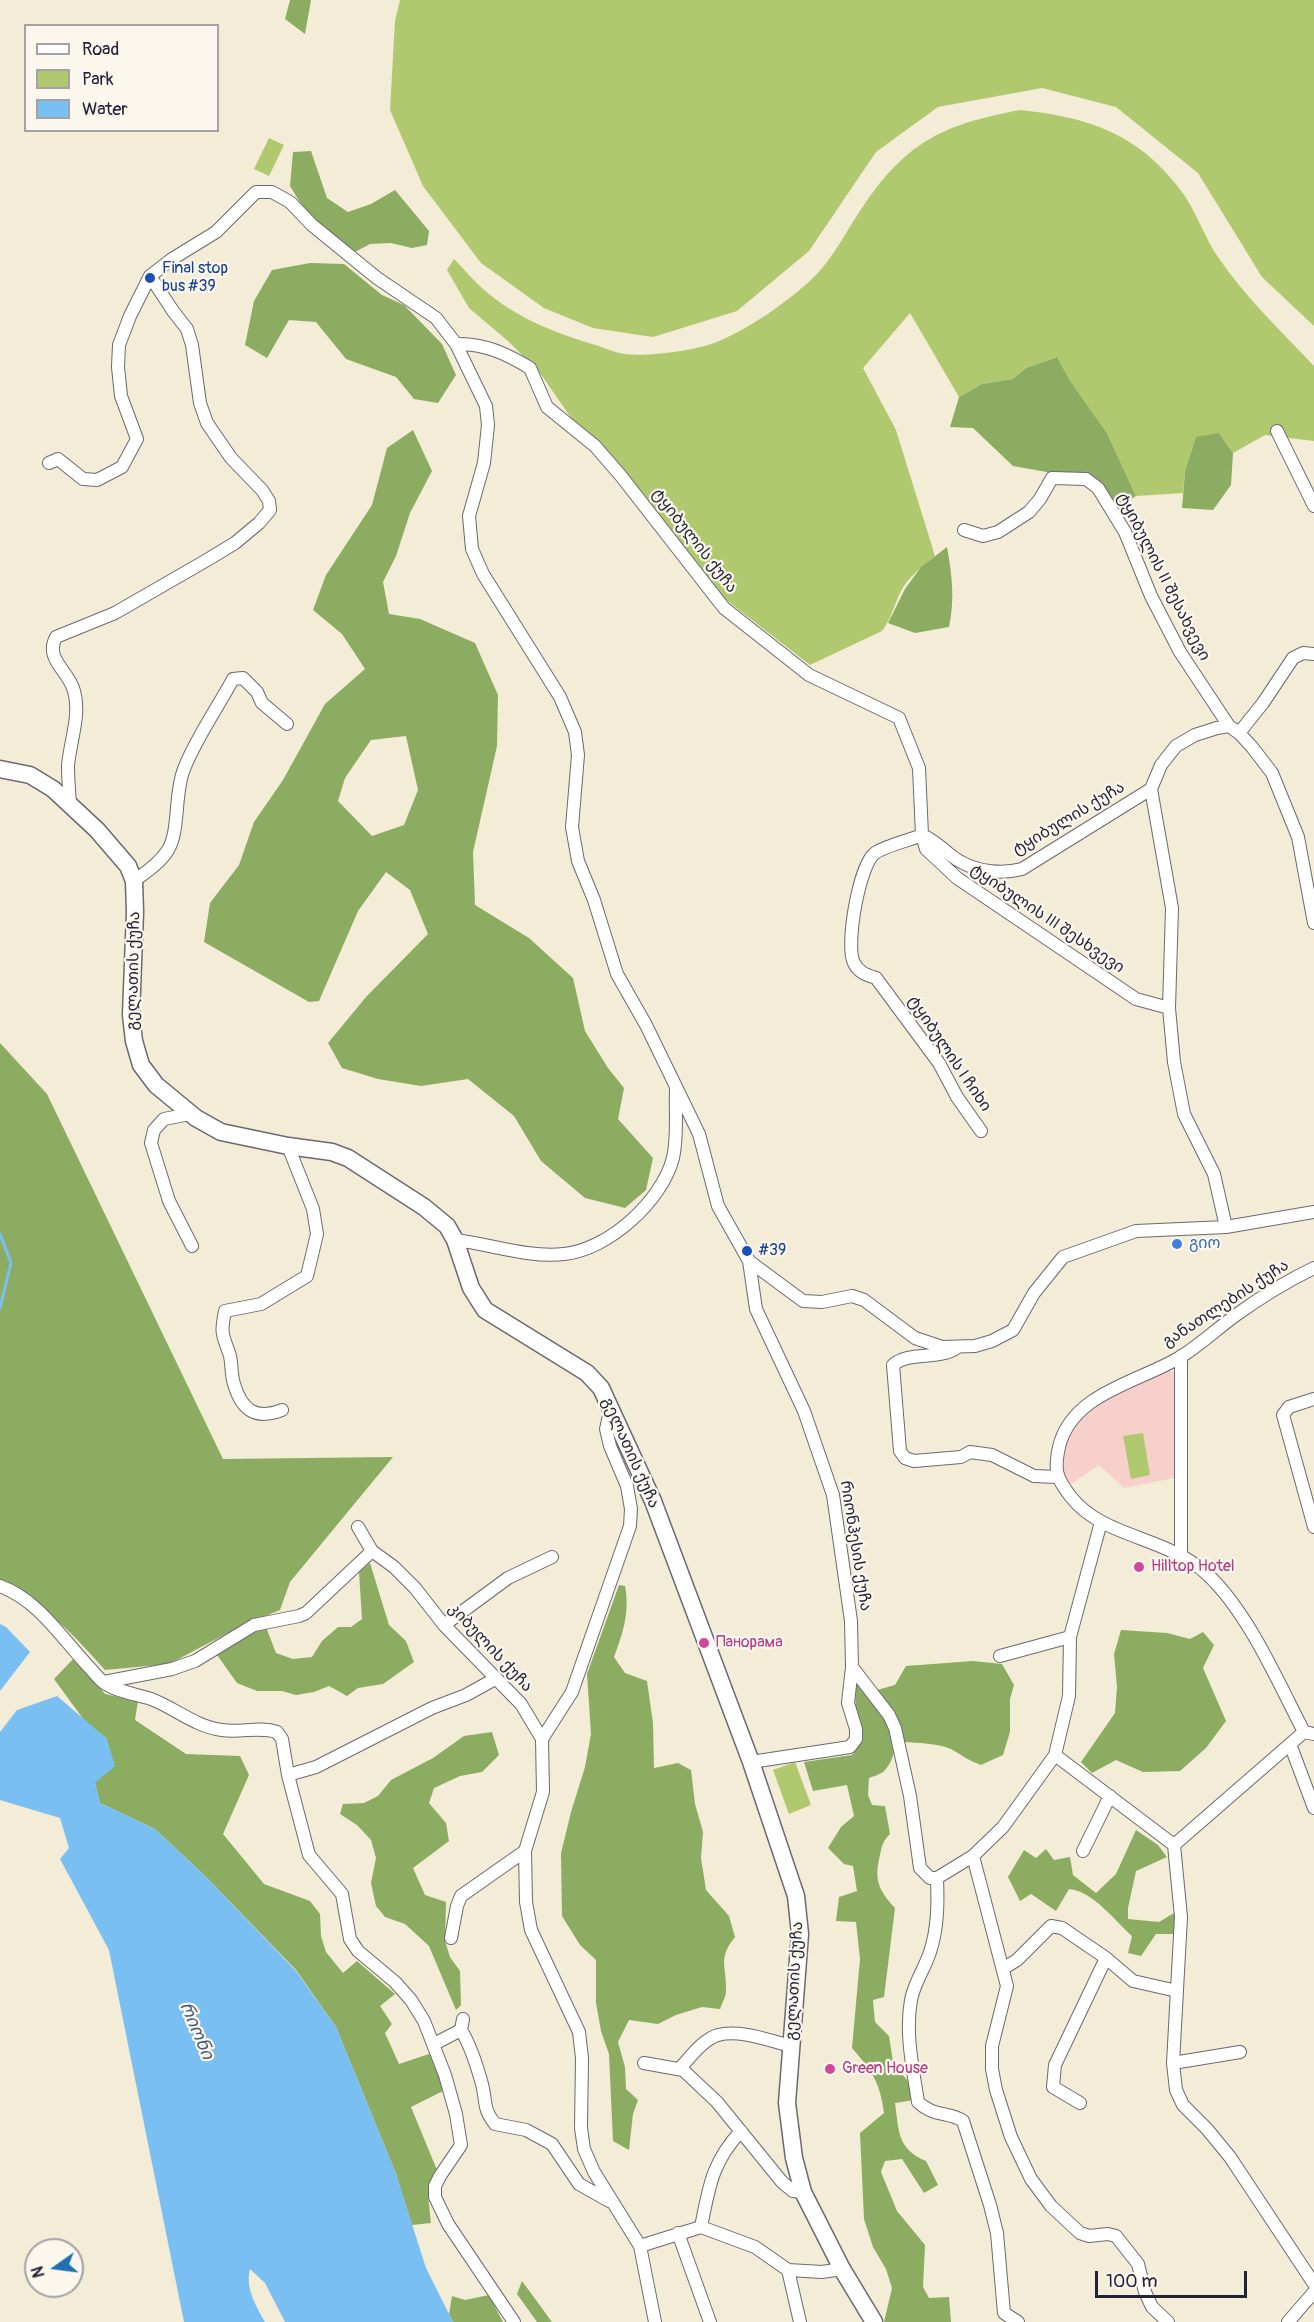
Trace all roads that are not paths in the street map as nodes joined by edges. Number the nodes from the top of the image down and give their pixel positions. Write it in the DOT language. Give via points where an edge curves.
graph roads {
  1 [pos="150,276"];
  2 [pos="456,344"];
  3 [pos="1277,431"];
  4 [pos="49,463"];
  5 [pos="1314,506"];
  6 [pos="964,530"];
  7 [pos="1314,654"];
  8 [pos="288,724"];
  9 [pos="1234,729"];
  10 [pos="0,769"];
  11 [pos="1151,789"];
  12 [pos="70,804"];
  13 [pos="922,836"];
  14 [pos="134,881"];
  15 [pos="1314,923"];
  16 [pos="1169,1008"];
  17 [pos="676,1085"];
  18 [pos="190,1114"];
  19 [pos="981,1131"];
  20 [pos="288,1146"];
  21 [pos="1314,1212"];
  22 [pos="1226,1227"];
  23 [pos="455,1240"];
  24 [pos="192,1246"];
  25 [pos="749,1261"];
  26 [pos="1314,1268"];
  27 [pos="959,1347"];
  28 [pos="1182,1356"];
  29 [pos="1314,1399"];
  30 [pos="611,1407"];
  31 [pos="282,1410"];
  32 [pos="1057,1477"];
  33 [pos="1101,1522"];
  34 [pos="358,1527"];
  35 [pos="1314,1527"];
  36 [pos="372,1551"];
  37 [pos="1181,1554"];
  38 [pos="552,1557"];
  39 [pos="0,1586"];
  40 [pos="444,1625"];
  41 [pos="1070,1637"];
  42 [pos="1000,1656"];
  43 [pos="852,1667"];
  44 [pos="495,1679"];
  45 [pos="104,1682"];
  46 [pos="1309,1733"];
  47 [pos="542,1739"];
  48 [pos="1290,1744"];
  49 [pos="1055,1755"];
  50 [pos="751,1762"];
  51 [pos="288,1775"];
  52 [pos="1110,1796"];
  53 [pos="1314,1808"];
  54 [pos="1174,1845"];
  55 [pos="525,1851"];
  56 [pos="1083,1851"];
  57 [pos="973,1856"];
  58 [pos="936,1878"];
  59 [pos="451,1938"];
  60 [pos="1106,1958"];
  61 [pos="1004,1968"];
  62 [pos="1177,1991"];
  63 [pos="434,2044"];
  64 [pos="792,2046"];
  65 [pos="1240,2052"];
  66 [pos="644,2063"];
  67 [pos="1173,2064"];
  68 [pos="679,2069"];
  69 [pos="1080,2103"];
  70 [pos="741,2131"];
  71 [pos="803,2192"];
  72 [pos="613,2203"];
  73 [pos="701,2227"];
  74 [pos="678,2233"];
  75 [pos="640,2246"];
  76 [pos="842,2269"];
  77 [pos="788,2270"];
  78 [pos="1314,2284"];
  79 [pos="1314,2292"];
  80 [pos="514,2322"];
  81 [pos="654,2322"];
  82 [pos="710,2322"];
  83 [pos="800,2322"];
  84 [pos="874,2322"];
  85 [pos="1018,2322"];
  86 [pos="1168,2322"];
  87 [pos="1288,2322"];
  1 -- 2 [label="street" via="216,232 256,192 272,192 290,202 377,278 436,318"];
  1 -- 4 [label="street" via="119,345 121,396 137,439 122,467 97,480 83,479 58,459"];
  1 -- 12 [label="street" via="187,329 207,423 231,458 262,490 270,510 251,530 207,560 115,613 56,637 52,653 74,689 77,707 68,766"];
  2 -- 13 [label="street, ტყიბულის ქუჩა" via="472,343 497,351 530,368 547,407 595,446 724,608 809,675 898,718 919,768"];
  2 -- 17 [label="street" via="486,406 488,425 484,463 469,516 472,549 483,574 561,697 575,732 578,755 572,827 578,861 616,974"];
  3 -- 5 [label="street"];
  6 -- 9 [label="street, ტყიბულის II შესახვევი" via="983,536 999,532 1029,512 1052,478 1086,479 1098,488 1125,532 1151,596 1180,652"];
  7 -- 9 [label="street" via="1303,652 1293,658 1263,704"];
  8 -- 14 [label="street" via="261,703 257,692 243,678 233,679 183,769 173,840 157,864"];
  9 -- 11 [label="street, ტყიბულის ქუჩა" via="1217,728 1176,746 1161,765"];
  9 -- 15 [label="street" via="1272,773 1298,837"];
  10 -- 12 [label="main road, გელათის ქუჩა" via="36,778"];
  11 -- 13 [label="street, ტყიბულის ქუჩა" via="1022,868 1005,873 962,863 932,839"];
  11 -- 16 [label="street" via="1172,908"];
  12 -- 14 [label="main road, გელათის ქუჩა" via="119,854"];
  13 -- 16 [label="street, ტყიბულის III შესხვევი" via="926,849 957,878 1136,999"];
  13 -- 19 [label="street, ტყიბულის I ჩიხი" via="875,853 866,864 850,951 861,972 876,978 939,1063"];
  14 -- 18 [label="main road, გელათის ქუჩა" via="134,1041 141,1065 156,1085"];
  16 -- 22 [label="street" via="1184,1114 1214,1174"];
  17 -- 23 [label="street" via="673,1157 653,1198 627,1224 594,1247 565,1254 533,1254"];
  17 -- 25 [label="street" via="699,1134 718,1206"];
  18 -- 20 [label="main road, გელათის ქუჩა" via="221,1132"];
  18 -- 24 [label="street" via="164,1119 154,1130 151,1143 169,1201"];
  20 -- 23 [label="main road, გელათის ქუჩა" via="348,1158 424,1207 447,1226"];
  20 -- 31 [label="street" via="313,1209 317,1234 307,1276 261,1304 225,1311 221,1335 230,1356 234,1384 244,1404 255,1414 267,1416"];
  21 -- 22 [label="street"];
  22 -- 27 [label="street" via="1136,1231 1063,1257 1034,1293 1013,1330 992,1341"];
  23 -- 30 [label="main road, გელათის ქუჩა" via="471,1288 484,1310 587,1373"];
  25 -- 27 [label="street" via="803,1301 852,1296 864,1300 915,1338 942,1347"];
  25 -- 43 [label="street, რიონჰესის ქუჩა" via="756,1309 804,1411 833,1495 850,1621"];
  26 -- 28 [label="street, განათლების ქუჩა" via="1288,1280"];
  27 -- 32 [label="street" via="947,1354 900,1359 893,1365 900,1451 905,1458 914,1461 961,1457 970,1452 992,1455 1035,1476"];
  28 -- 32 [label="street, განათლების ქუჩა" via="1102,1395 1082,1410 1062,1436"];
  28 -- 37 [label="street"];
  29 -- 35 [label="street" via="1289,1407 1283,1415"];
  30 -- 47 [label="street" via="606,1429 627,1486 630,1526 572,1692"];
  30 -- 50 [label="main road, გელათის ქუჩა" via="653,1501"];
  32 -- 33 [label="street" via="1071,1498"];
  33 -- 37 [label="street"];
  33 -- 41 [label="street"];
  34 -- 36 [label="street"];
  36 -- 40 [label="street, კიბულის ქუჩა" via="415,1588"];
  36 -- 45 [label="street" via="306,1613 254,1625 204,1657 172,1669"];
  37 -- 46 [label="street" via="1208,1574 1233,1606"];
  38 -- 40 [label="street" via="508,1578"];
  39 -- 45 [label="street" via="50,1621"];
  40 -- 44 [label="street, კიბულის ქუჩა"];
  41 -- 42 [label="street"];
  41 -- 49 [label="street" via="1069,1696"];
  43 -- 50 [label="street, რიონჰესის ქუჩა" via="848,1702 856,1739 850,1747"];
  43 -- 58 [label="street" via="895,1728 920,1868 930,1878"];
  44 -- 47 [label="street, კიბულის ქუჩა" via="521,1704"];
  44 -- 51 [label="street" via="316,1767"];
  45 -- 51 [label="street" via="152,1699 202,1725 223,1731 277,1732 282,1739"];
  46 -- 48 [label="street"];
  47 -- 55 [label="street, კიბულის ქუჩა" via="543,1792"];
  48 -- 53 [label="street"];
  48 -- 54 [label="street"];
  49 -- 52 [label="street"];
  49 -- 57 [label="street" via="1003,1827"];
  50 -- 64 [label="main road, გელათის ქუჩა" via="796,1896 800,1934"];
  51 -- 63 [label="street" via="309,1855 342,1894 350,1939 411,2000"];
  52 -- 54 [label="street"];
  52 -- 56 [label="street"];
  54 -- 62 [label="street" via="1182,1917"];
  55 -- 59 [label="street" via="461,1896"];
  55 -- 72 [label="street, კიბულის ქუჩა" via="531,1930 579,2032 584,2149"];
  57 -- 58 [label="street"];
  57 -- 61 [label="street"];
  58 -- 85 [label="street" via="936,1930 911,1999 909,2034 918,2102 933,2113 963,2121 997,2233 1004,2313"];
  60 -- 61 [label="street" via="1062,1928 1051,1926"];
  60 -- 62 [label="street" via="1133,1981"];
  60 -- 69 [label="street" via="1055,2065 1053,2087"];
  61 -- 86 [label="street" via="1007,1986 992,2046 992,2069 1011,2137 1031,2179 1051,2206 1080,2233 1116,2236 1138,2264 1152,2307"];
  62 -- 67 [label="street"];
  63 -- 72 [label="street" via="462,2024 482,2085 485,2112 495,2124 526,2130 552,2144 579,2184"];
  63 -- 80 [label="street" via="456,2114 460,2145 435,2186 435,2197 448,2224"];
  64 -- 68 [label="street" via="742,2035 718,2035"];
  64 -- 71 [label="main road, გელათის ქუჩა" via="787,2103"];
  65 -- 67 [label="street"];
  66 -- 68 [label="street"];
  67 -- 78 [label="street" via="1176,2090 1183,2105 1230,2157"];
  68 -- 70 [label="street" via="717,2102"];
  70 -- 71 [label="street" via="782,2182 793,2191"];
  70 -- 73 [label="street" via="716,2163"];
  71 -- 76 [label="main road, გელათის ქუჩა"];
  72 -- 75 [label="street, კიბულის ქუჩა"];
  73 -- 74 [label="street"];
  73 -- 77 [label="street" via="754,2247"];
  74 -- 75 [label="street"];
  74 -- 82 [label="street"];
  75 -- 81 [label="street"];
  76 -- 77 [label="street"];
  76 -- 84 [label="main road, გელათის ქუჩა"];
  77 -- 83 [label="street"];
  79 -- 87 [label="street"];
}
